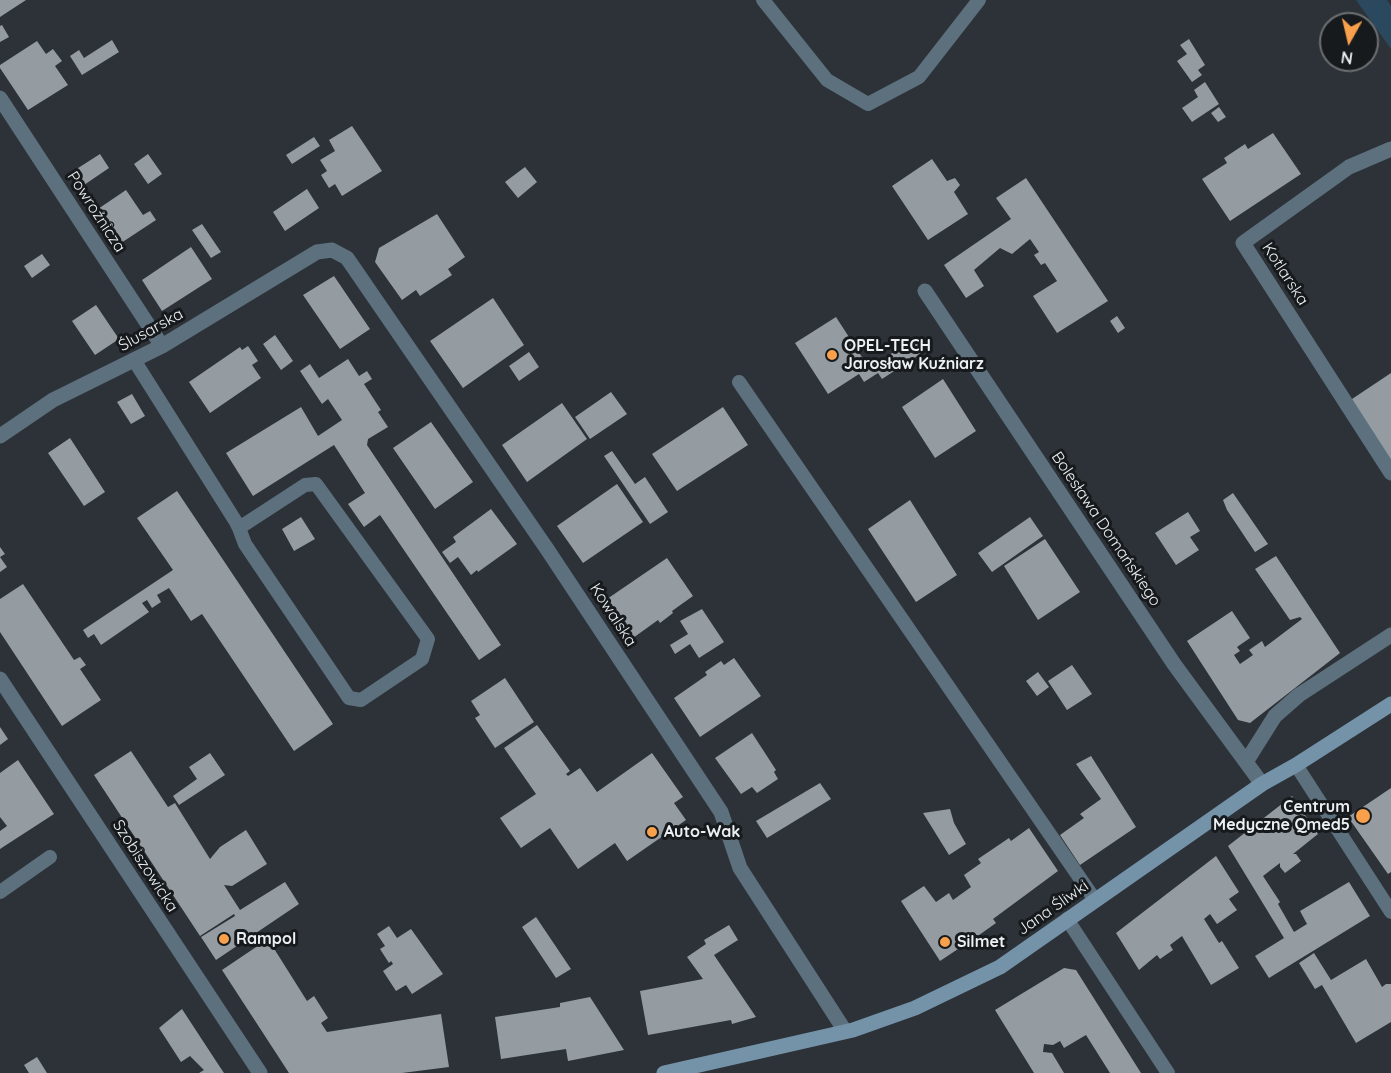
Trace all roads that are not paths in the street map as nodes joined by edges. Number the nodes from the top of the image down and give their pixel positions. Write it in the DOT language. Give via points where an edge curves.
graph roads {
  1 [pos="763,0"];
  2 [pos="979,0"];
  3 [pos="0,98"];
  4 [pos="1391,149"];
  5 [pos="317,252"];
  6 [pos="925,291"];
  7 [pos="162,346"];
  8 [pos="134,360"];
  9 [pos="739,382"];
  10 [pos="0,436"];
  11 [pos="1391,472"];
  12 [pos="239,528"];
  13 [pos="1391,635"];
  14 [pos="0,678"];
  15 [pos="1391,704"];
  16 [pos="1246,762"];
  17 [pos="1296,765"];
  18 [pos="1262,784"];
  19 [pos="50,857"];
  20 [pos="0,892"];
  21 [pos="1095,900"];
  22 [pos="1391,912"];
  23 [pos="1068,919"];
  24 [pos="844,1031"];
  25 [pos="260,1073"];
  26 [pos="664,1073"];
  27 [pos="1168,1073"];
  1 -- 2 [label="lane" via="827,80 868,104 919,77"];
  3 -- 7 [label="street, Powroźnicza"];
  4 -- 11 [label="street, Kotlarska" via="1349,167 1243,243"];
  5 -- 7 [label="street, Ślusarska"];
  5 -- 24 [label="street, Kowalska" via="332,250 347,258 547,549 721,812 740,868"];
  6 -- 16 [label="street, Bolesława Domańskiego" via="1174,664"];
  7 -- 8 [label="street, Ślusarska"];
  8 -- 10 [label="street, Ślusarska" via="53,400"];
  8 -- 12 [label="lane"];
  9 -- 21 [label="lane"];
  12 -- 12 [label="lane" via="245,544 349,698 361,700 422,659 428,639 316,484 305,485"];
  13 -- 16 [label="street" via="1299,695 1275,716"];
  14 -- 25 [label="street, Szobiszowicka"];
  15 -- 17 [label="street, Jana Śliwki"];
  16 -- 18 [label="street, Bolesława Domańskiego"];
  17 -- 18 [label="street, Jana Śliwki"];
  17 -- 22 [label="lane"];
  18 -- 21 [label="street, Jana Śliwki"];
  19 -- 20 [label="lane"];
  21 -- 23 [label="street, Jana Śliwki"];
  23 -- 24 [label="street, Jana Śliwki" via="1000,967 915,1008"];
  23 -- 27 [label="lane"];
  24 -- 26 [label="street, Jana Śliwki"];
}
